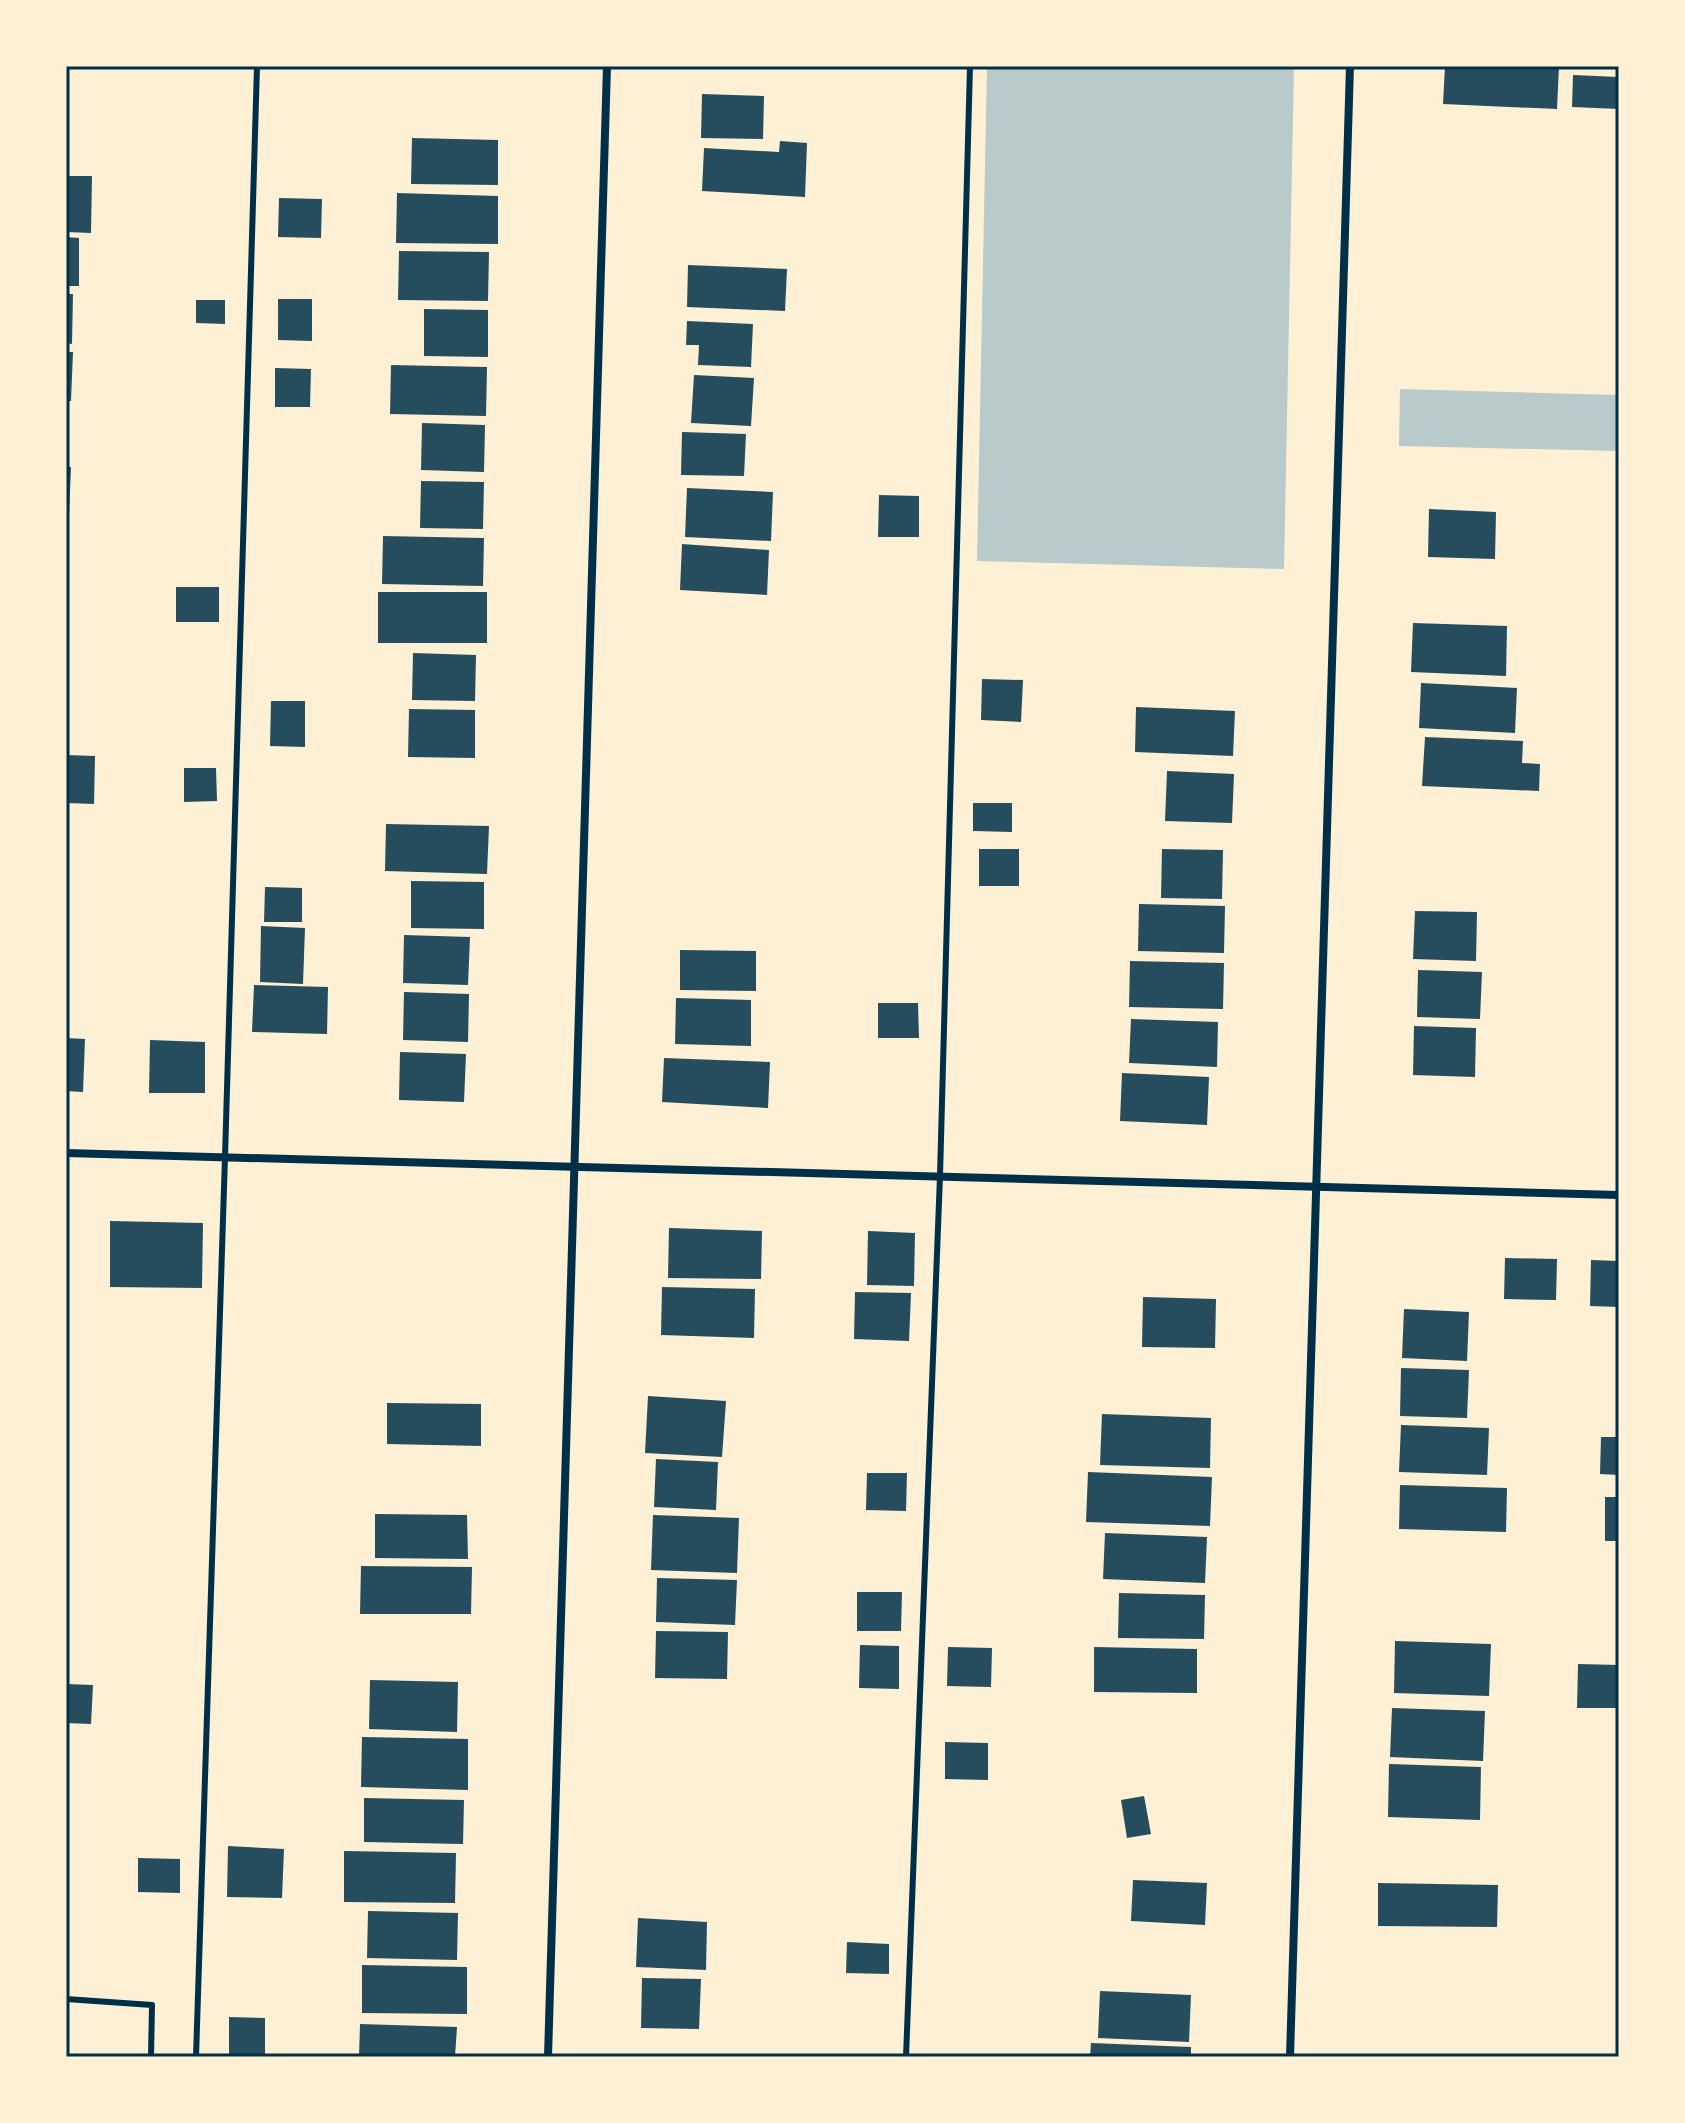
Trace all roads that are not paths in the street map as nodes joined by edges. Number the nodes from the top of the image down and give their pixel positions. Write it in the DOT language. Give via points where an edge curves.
graph roads {
  1 [pos="257,66"];
  2 [pos="607,66"];
  3 [pos="970,66"];
  4 [pos="1350,66"];
  5 [pos="66,1153"];
  6 [pos="225,1157"];
  7 [pos="573,1166"];
  8 [pos="940,1176"];
  9 [pos="1316,1186"];
  10 [pos="1619,1195"];
  11 [pos="66,1999"];
  12 [pos="151,2057"];
  13 [pos="196,2057"];
  14 [pos="548,2057"];
  15 [pos="906,2057"];
  16 [pos="1290,2057"];
  1 -- 6 [label="lane"];
  2 -- 7 [label="street"];
  3 -- 8 [label="lane"];
  4 -- 9 [label="street"];
  5 -- 6 [label="street"];
  6 -- 7 [label="street"];
  6 -- 13 [label="lane"];
  7 -- 8 [label="street"];
  7 -- 14 [label="street"];
  8 -- 9 [label="street"];
  8 -- 15 [label="lane"];
  9 -- 10 [label="street"];
  9 -- 16 [label="street"];
  11 -- 12 [label="lane" via="152,2005"];
}
